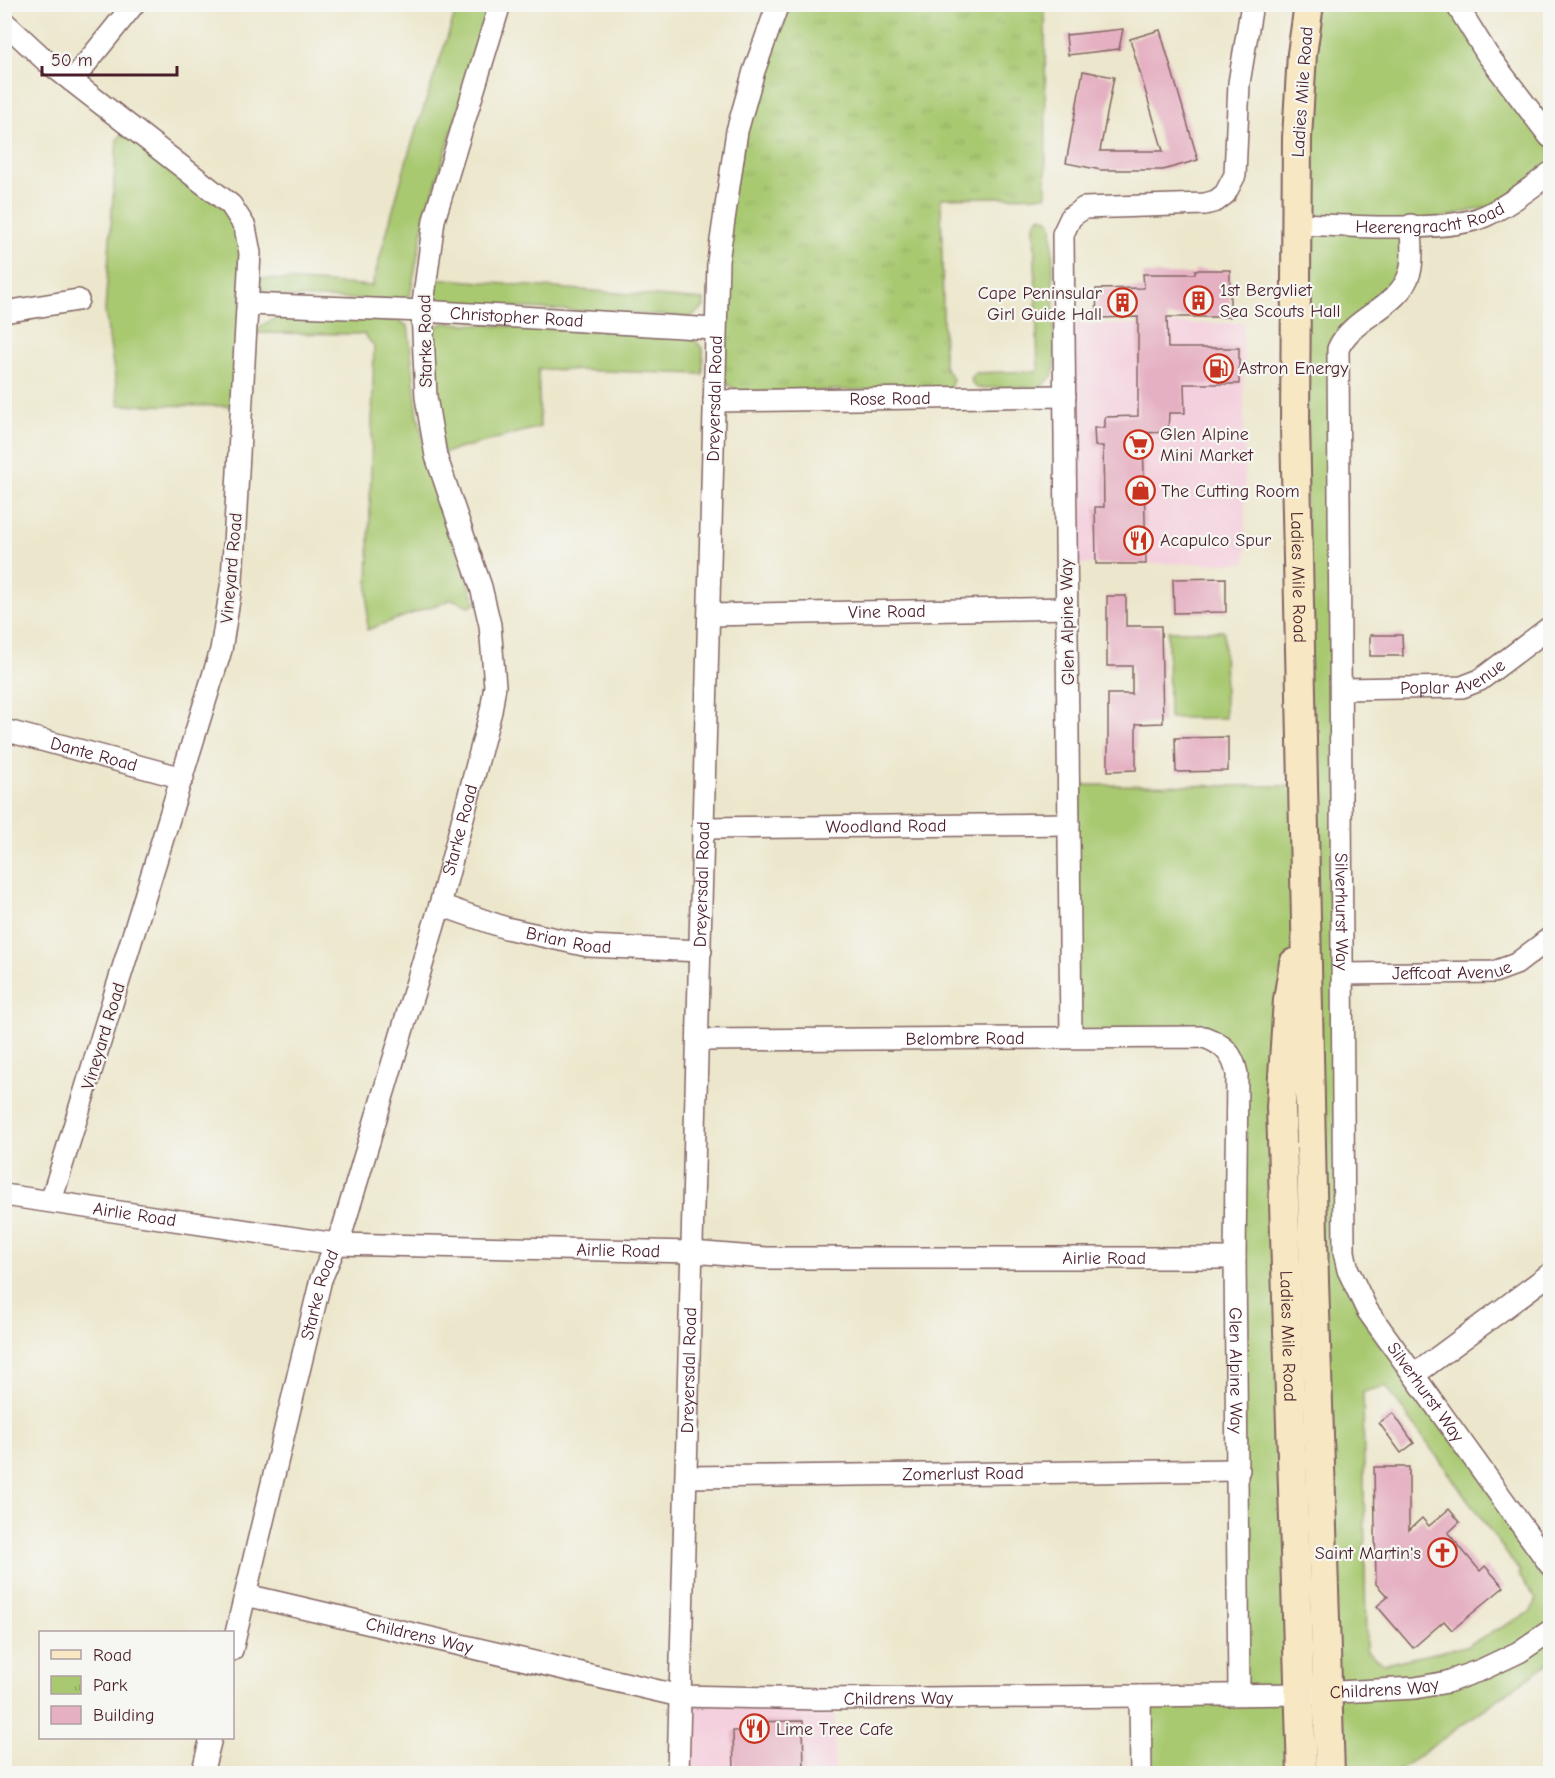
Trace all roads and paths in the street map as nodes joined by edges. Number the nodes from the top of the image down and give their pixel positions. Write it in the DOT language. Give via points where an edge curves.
graph roads {
  1 [pos="134,4"];
  2 [pos="500,4"];
  3 [pos="778,4"];
  4 [pos="1252,4"];
  5 [pos="1309,4"];
  6 [pos="1456,4"];
  7 [pos="4,22"];
  8 [pos="72,81"];
  9 [pos="1551,137"];
  10 [pos="1551,173"];
  11 [pos="1297,224"];
  12 [pos="1411,225"];
  13 [pos="78,300"];
  14 [pos="249,304"];
  15 [pos="422,311"];
  16 [pos="4,312"];
  17 [pos="714,328"];
  18 [pos="1065,396"];
  19 [pos="714,401"];
  20 [pos="1067,608"];
  21 [pos="709,615"];
  22 [pos="1551,627"];
  23 [pos="1341,689"];
  24 [pos="4,730"];
  25 [pos="183,778"];
  26 [pos="1070,824"];
  27 [pos="703,828"];
  28 [pos="1305,899"];
  29 [pos="440,905"];
  30 [pos="1551,938"];
  31 [pos="701,951"];
  32 [pos="1344,974"];
  33 [pos="1071,1037"];
  34 [pos="698,1040"];
  35 [pos="1227,1050"];
  36 [pos="4,1195"];
  37 [pos="51,1201"];
  38 [pos="336,1244"];
  39 [pos="692,1252"];
  40 [pos="1235,1258"];
  41 [pos="1551,1274"];
  42 [pos="1414,1375"];
  43 [pos="1239,1470"];
  44 [pos="687,1477"];
  45 [pos="1551,1565"];
  46 [pos="246,1595"];
  47 [pos="1551,1631"];
  48 [pos="234,1642"];
  49 [pos="1327,1693"];
  50 [pos="1239,1694"];
  51 [pos="1299,1694"];
  52 [pos="680,1696"];
  53 [pos="1140,1696"];
  54 [pos="210,1739"];
  55 [pos="202,1773"];
  56 [pos="678,1773"];
  57 [pos="1141,1773"];
  58 [pos="1302,1773"];
  59 [pos="1330,1773"];
  1 -- 8 [label="street"];
  2 -- 15 [label="street, Starke Road" via="434,220"];
  3 -- 17 [label="street, Dreyersdal Road" via="737,131 718,261"];
  4 -- 18 [label="street, Glen Alpine Way" via="1239,83 1235,175 1225,194 1205,204 1092,207 1077,212 1066,225"];
  5 -- 11 [label="main road, Ladies Mile Road" via="1297,138"];
  6 -- 9 [label="street" via="1487,54"];
  7 -- 8 [label="street, Vineyard Road"];
  8 -- 14 [label="street, Vineyard Road" via="236,211 249,243"];
  10 -- 12 [label="street, Heerengracht Road" via="1483,217 1444,226"];
  11 -- 12 [label="street, Heerengracht Road"];
  11 -- 28 [label="main road, Ladies Mile Road" via="1295,424"];
  12 -- 23 [label="street, Silverhurst Way" via="1410,272 1404,286 1349,331 1338,349"];
  13 -- 16 [label="street"];
  14 -- 15 [label="street, Christopher Road"];
  14 -- 25 [label="street, Vineyard Road" via="231,604"];
  15 -- 17 [label="street, Christopher Road"];
  15 -- 29 [label="street, Starke Road" via="426,398 436,456 481,587 495,661 491,711"];
  17 -- 19 [label="street, Dreyersdal Road"];
  18 -- 19 [label="street, Rose Road"];
  18 -- 20 [label="street, Glen Alpine Way"];
  19 -- 21 [label="street, Dreyersdal Road"];
  20 -- 21 [label="street, Vine Road"];
  20 -- 26 [label="street, Glen Alpine Way"];
  21 -- 27 [label="street, Dreyersdal Road"];
  22 -- 23 [label="street, Poplar Avenue" via="1480,680 1462,687"];
  23 -- 32 [label="street, Silverhurst Way"];
  24 -- 25 [label="street, Dante Road"];
  25 -- 37 [label="street, Vineyard Road"];
  26 -- 27 [label="street, Woodland Road"];
  26 -- 33 [label="street, Glen Alpine Way"];
  27 -- 31 [label="street, Dreyersdal Road"];
  28 -- 49 [label="main road, Ladies Mile Road"];
  28 -- 51 [label="main road, Ladies Mile Road" via="1288,1000 1281,1107"];
  29 -- 31 [label="street, Brian Road" via="506,928 588,946"];
  29 -- 38 [label="street, Starke Road"];
  30 -- 32 [label="street, Jeffcoat Avenue" via="1516,964 1494,972"];
  31 -- 34 [label="street, Dreyersdal Road"];
  32 -- 42 [label="street, Silverhurst Way" via="1344,1252 1367,1310"];
  33 -- 34 [label="street, Belombre Road"];
  33 -- 35 [label="street, Belombre Road" via="1204,1037"];
  34 -- 39 [label="street, Dreyersdal Road"];
  35 -- 40 [label="street, Glen Alpine Way" via="1234,1058 1238,1074"];
  36 -- 37 [label="street, Airlie Road"];
  37 -- 38 [label="street, Airlie Road"];
  38 -- 39 [label="street, Airlie Road"];
  38 -- 46 [label="street, Starke Road" via="321,1279"];
  39 -- 40 [label="street, Airlie Road" via="788,1258"];
  39 -- 44 [label="street, Dreyersdal Road"];
  40 -- 43 [label="street, Glen Alpine Way"];
  41 -- 42 [label="street"];
  42 -- 45 [label="street, Silverhurst Way"];
  43 -- 44 [label="street, Zomerlust Road"];
  43 -- 50 [label="street, Glen Alpine Way"];
  44 -- 52 [label="street, Dreyersdal Road"];
  46 -- 48 [label="street, Starke Road"];
  46 -- 52 [label="street, Childrens Way"];
  47 -- 49 [label="street, Childrens Way" via="1490,1666 1447,1682 1415,1688"];
  49 -- 51 [label="street, Childrens Way"];
  49 -- 59 [label="main road, Ladies Mile Road"];
  50 -- 51 [label="street, Childrens Way"];
  50 -- 53 [label="street, Childrens Way"];
  51 -- 58 [label="main road, Ladies Mile Road"];
  52 -- 53 [label="street, Childrens Way" via="819,1700"];
  52 -- 56 [label="street, Dreyersdal Road"];
  53 -- 57 [label="street"];
  54 -- 55 [label="street"];
}
